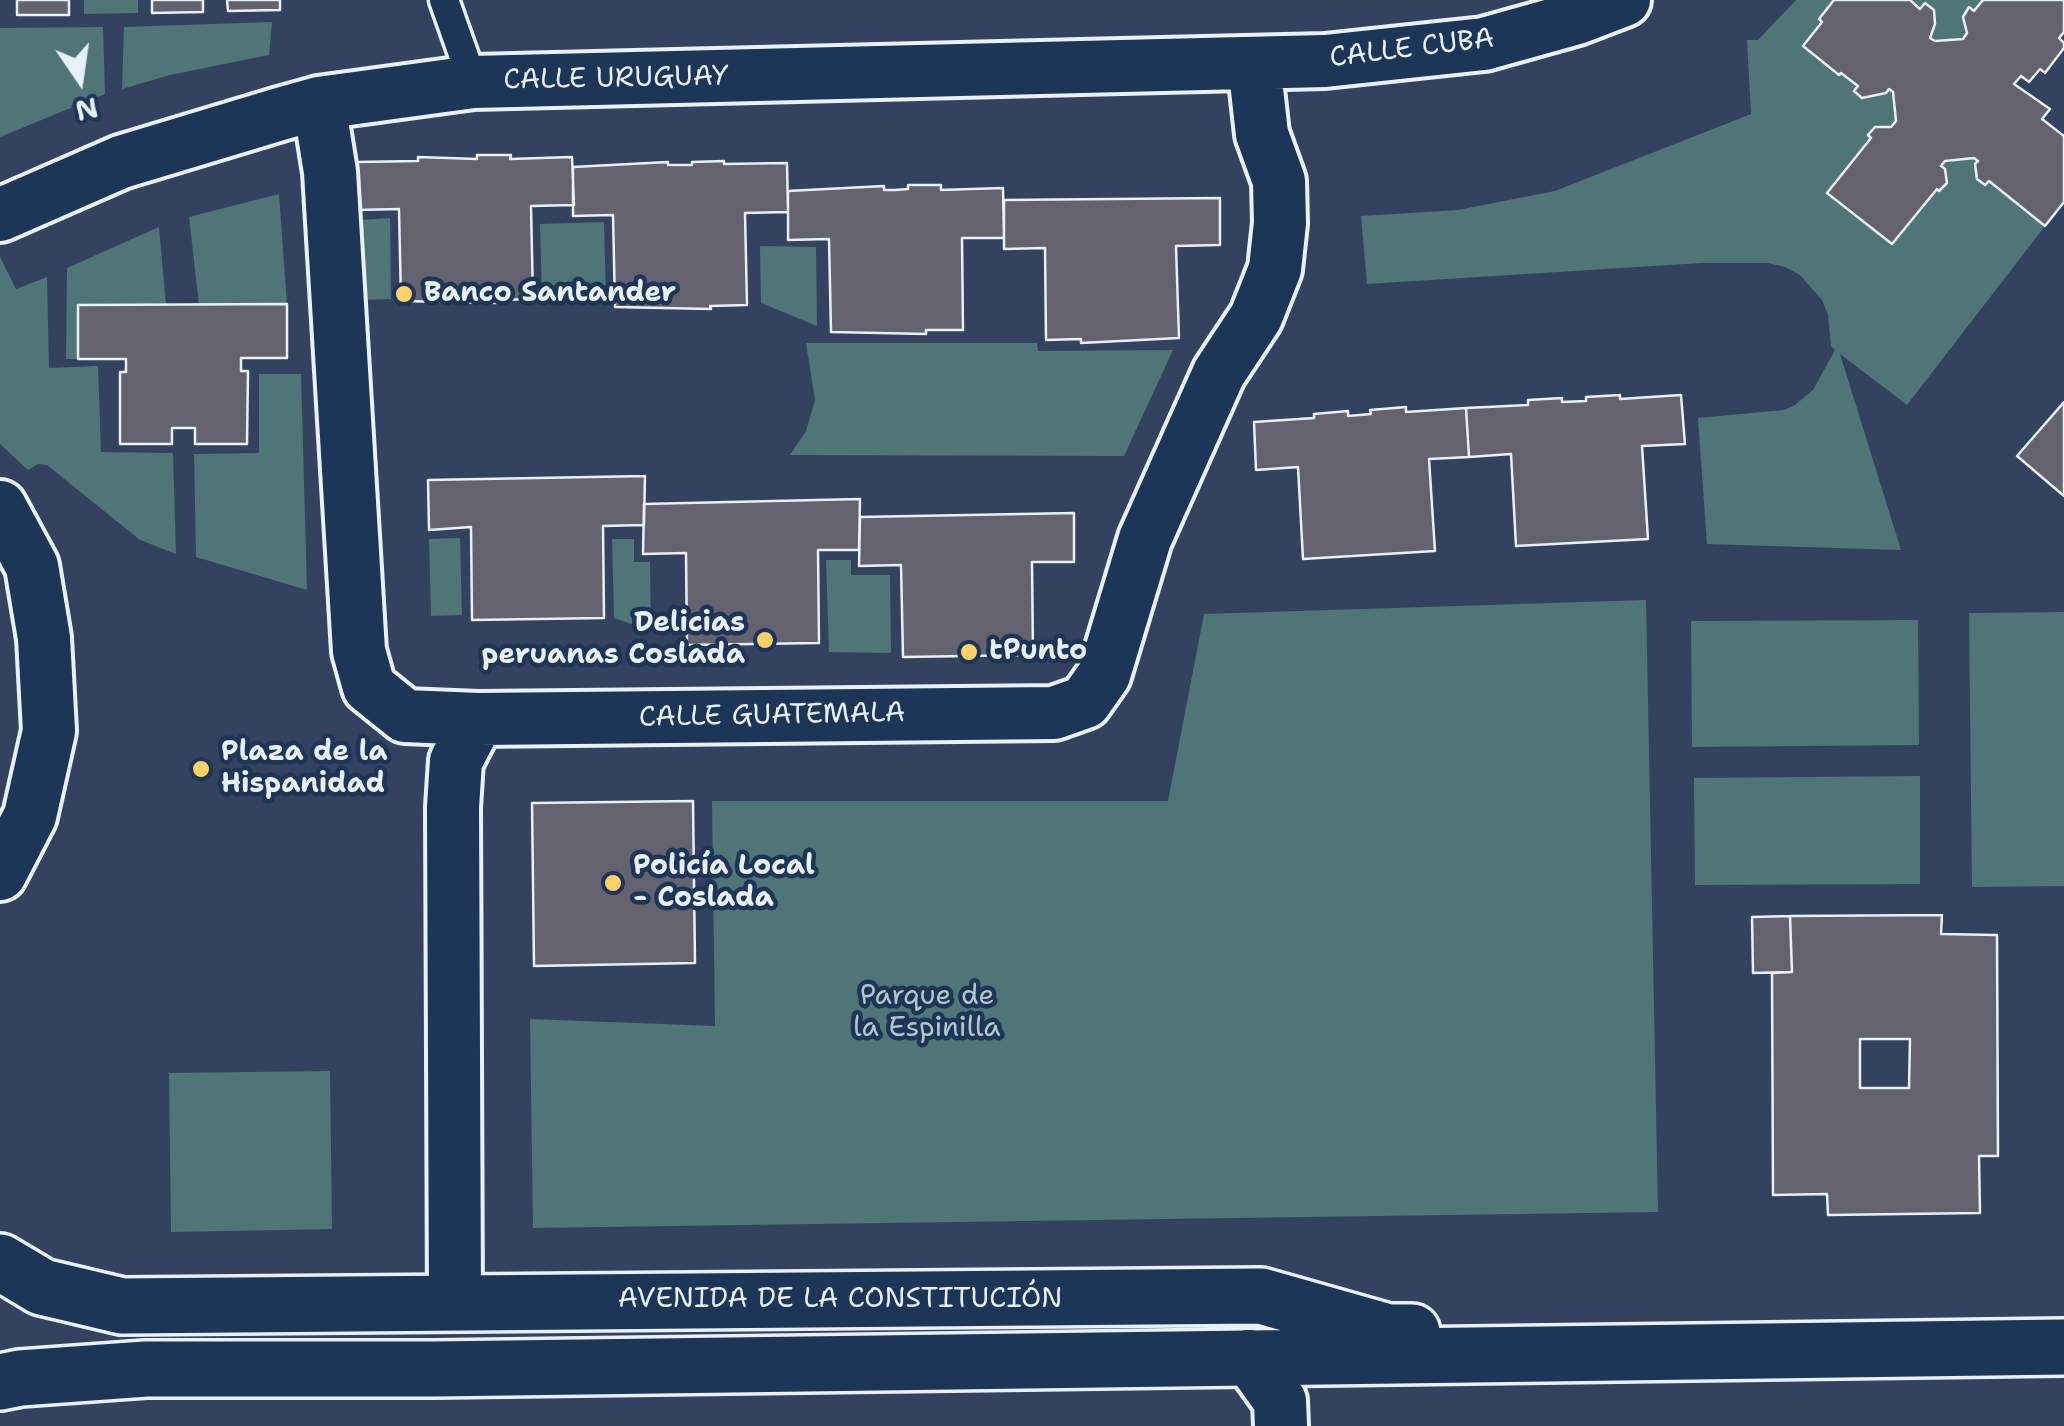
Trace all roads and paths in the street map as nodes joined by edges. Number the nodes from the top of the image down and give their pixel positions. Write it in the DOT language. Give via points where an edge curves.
graph roads {
  1 [pos="444,0"];
  2 [pos="1624,0"];
  3 [pos="1254,63"];
  4 [pos="472,82"];
  5 [pos="319,103"];
  6 [pos="0,215"];
  7 [pos="0,507"];
  8 [pos="478,719"];
  9 [pos="0,874"];
  10 [pos="0,1262"];
  11 [pos="455,1303"];
  12 [pos="2064,1347"];
  13 [pos="1683,1354"];
  14 [pos="1248,1356"];
  15 [pos="0,1382"];
  16 [pos="1281,1426"];
  1 -- 4 [label="lane"];
  2 -- 3 [label="street, CALLE CUBA" via="1484,44"];
  3 -- 4 [label="street, CALLE URUGUAY"];
  3 -- 8 [label="street, CALLE GUATEMALA" via="1262,134 1280,180 1275,269 1256,317 1219,373 1145,539 1104,675 1085,702 1054,713"];
  4 -- 5 [label="street, CALLE URUGUAY"];
  5 -- 6 [label="street, CALLE URUGUAY" via="120,162"];
  5 -- 8 [label="street, CALLE GUATEMALA" via="330,172 359,651 369,687 405,716"];
  7 -- 9 [label="street" via="32,566 48,731 30,816"];
  8 -- 11 [label="street" via="456,761 453,808"];
  10 -- 11 [label="street, AVENIDA DE LA CONSTITUCIÓN" via="42,1287 122,1306"];
  11 -- 13 [label="street, AVENIDA DE LA CONSTITUCIÓN" via="1260,1296 1388,1332 1607,1340"];
  12 -- 13 [label="street, AVENIDA DE LA CONSTITUCIÓN"];
  13 -- 14 [label="street, AVENIDA DE LA CONSTITUCIÓN"];
  14 -- 15 [label="street, AVENIDA DE LA CONSTITUCIÓN" via="146,1369"];
  14 -- 16 [label="street" via="1280,1400"];
}
